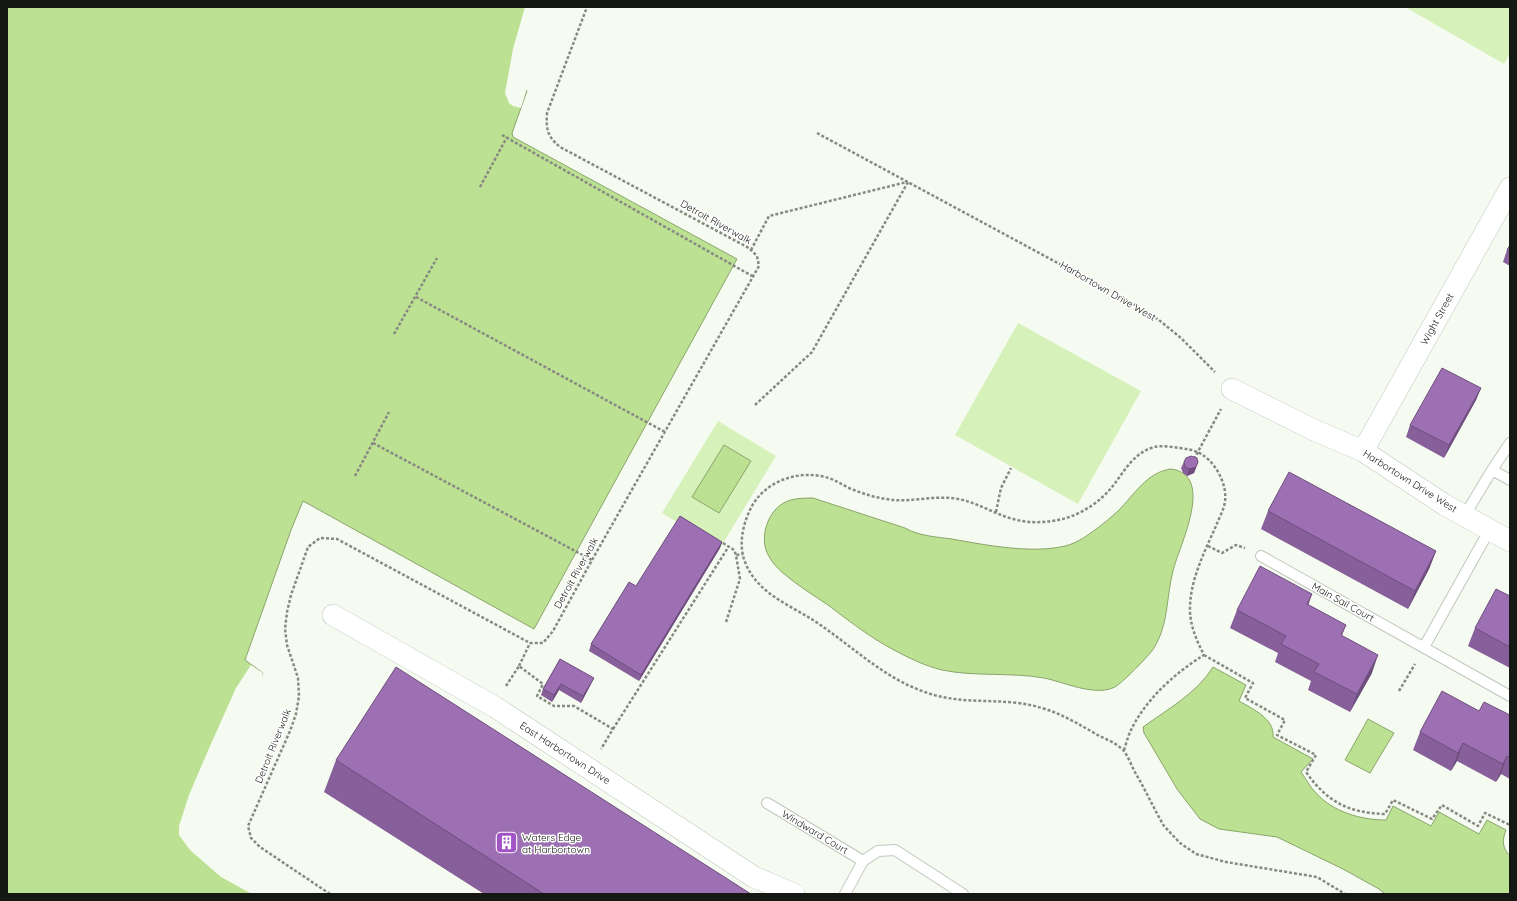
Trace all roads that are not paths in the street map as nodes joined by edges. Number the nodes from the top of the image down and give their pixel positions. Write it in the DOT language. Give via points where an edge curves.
graph roads {
  1 [pos="1510,188"];
  2 [pos="1232,389"];
  3 [pos="1510,443"];
  4 [pos="1363,451"];
  5 [pos="1492,470"];
  6 [pos="1510,480"];
  7 [pos="1465,515"];
  8 [pos="1490,529"];
  9 [pos="1510,540"];
  10 [pos="1261,556"];
  11 [pos="333,615"];
  12 [pos="1424,647"];
  13 [pos="1510,696"];
  14 [pos="767,803"];
  15 [pos="863,861"];
  16 [pos="794,894"];
  17 [pos="845,894"];
  18 [pos="963,894"];
  1 -- 4 [label="street, Wight Street"];
  2 -- 4 [label="street, Harbortown Drive West"];
  3 -- 5 [label="lane"];
  4 -- 7 [label="street, Harbortown Drive West" via="1445,505"];
  5 -- 6 [label="lane"];
  5 -- 7 [label="lane"];
  7 -- 8 [label="street, Harbortown Drive West"];
  8 -- 9 [label="street, Harbortown Drive West"];
  8 -- 12 [label="lane"];
  10 -- 12 [label="lane, Main Sail Court"];
  11 -- 16 [label="street, East Harbortown Drive" via="495,707 754,877"];
  12 -- 13 [label="lane, Main Sail Court"];
  14 -- 15 [label="lane, Windward Court"];
  15 -- 17 [label="lane"];
  15 -- 18 [label="lane" via="878,851 895,850"];
}
